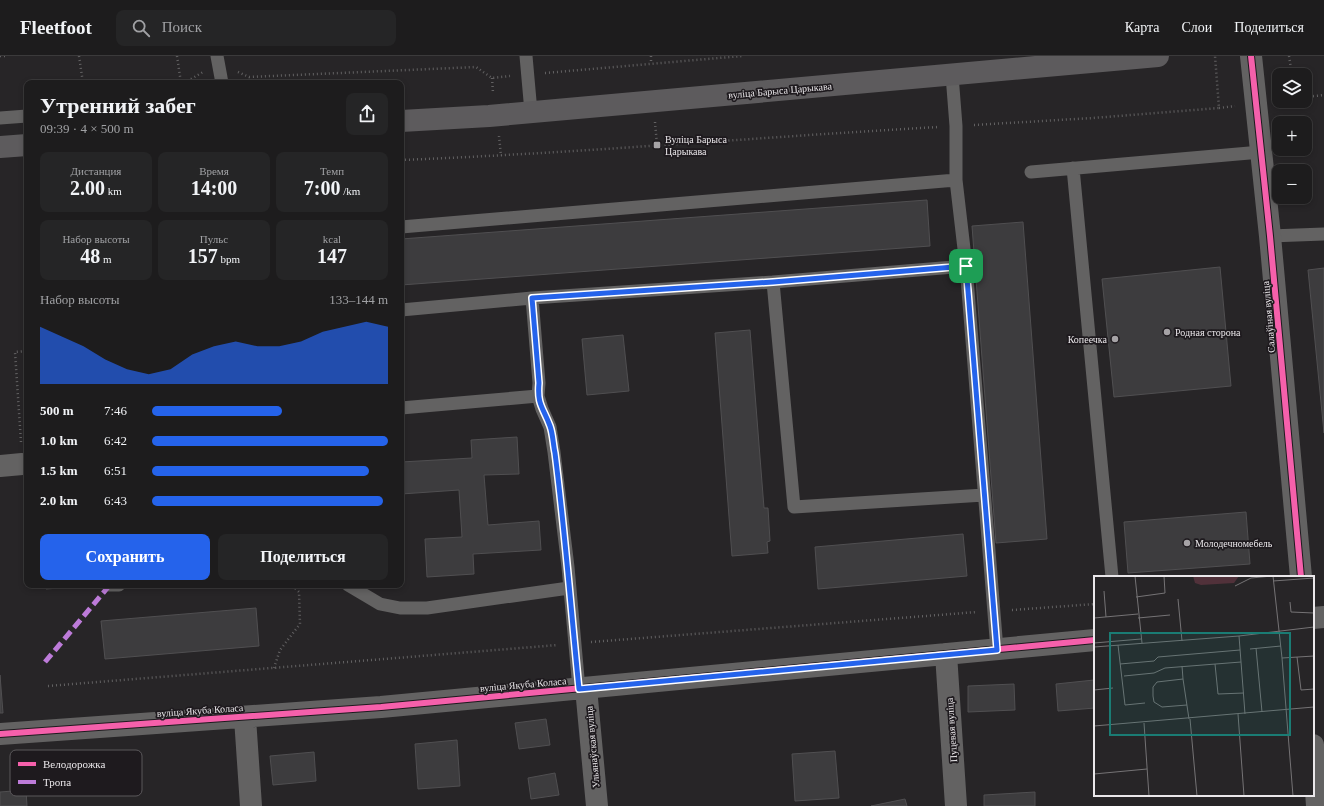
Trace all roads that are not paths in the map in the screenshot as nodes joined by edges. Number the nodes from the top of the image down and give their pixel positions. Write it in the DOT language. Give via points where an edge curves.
graph roads {
  1 [pos="526,56"];
  2 [pos="1158,56"];
  3 [pos="1252,56"];
  4 [pos="217,60"];
  5 [pos="952,75"];
  6 [pos="221,80"];
  7 [pos="531,112"];
  8 [pos="24,116"];
  9 [pos="0,118"];
  10 [pos="404,121"];
  11 [pos="24,145"];
  12 [pos="0,147"];
  13 [pos="1262,152"];
  14 [pos="1073,168"];
  15 [pos="1031,172"];
  16 [pos="956,180"];
  17 [pos="404,227"];
  18 [pos="1324,234"];
  19 [pos="1270,236"];
  20 [pos="966,266"];
  21 [pos="773,282"];
  22 [pos="532,298"];
  23 [pos="404,310"];
  24 [pos="538,396"];
  25 [pos="404,408"];
  26 [pos="22,464"];
  27 [pos="0,466"];
  28 [pos="984,495"];
  29 [pos="1112,576"];
  30 [pos="1301,576"];
  31 [pos="353,588"];
  32 [pos="569,588"];
  33 [pos="1324,617"];
  34 [pos="1314,618"];
  35 [pos="1094,640"];
  36 [pos="997,650"];
  37 [pos="946,654"];
  38 [pos="583,688"];
  39 [pos="245,718"];
  40 [pos="0,734"];
  41 [pos="1314,760"];
  42 [pos="251,806"];
  43 [pos="597,806"];
  44 [pos="956,806"];
  45 [pos="1317,806"];
  1 -- 7 [label="lane"];
  2 -- 5 [label="main road, вуліца Барыса Царыкава"];
  3 -- 13 [label="street, Салаўіная вуліца"];
  4 -- 6 [label="lane"];
  5 -- 7 [label="main road, вуліца Барыса Царыкава"];
  5 -- 16 [label="lane" via="956,126"];
  7 -- 10 [label="main road, вуліца Барыса Царыкава"];
  8 -- 9 [label="lane"];
  11 -- 12 [label="main road"];
  13 -- 14 [label="lane"];
  13 -- 19 [label="street, Салаўіная вуліца"];
  14 -- 15 [label="lane"];
  14 -- 29 [label="lane"];
  16 -- 17 [label="lane"];
  16 -- 20 [label="lane"];
  18 -- 19 [label="lane"];
  19 -- 30 [label="street, Салаўіная вуліца"];
  20 -- 21 [label="lane"];
  20 -- 28 [label="lane"];
  21 -- 22 [label="lane"];
  21 -- 28 [label="lane" via="794,506"];
  22 -- 23 [label="lane"];
  22 -- 24 [label="lane"];
  24 -- 25 [label="lane"];
  24 -- 32 [label="lane" via="550,426"];
  26 -- 27 [label="street"];
  28 -- 36 [label="lane"];
  31 -- 32 [label="lane" via="380,604 400,608 427,608"];
  32 -- 38 [label="lane"];
  33 -- 34 [label="street"];
  35 -- 36 [label="street, вуліца Якуба Коласа"];
  36 -- 37 [label="street, вуліца Якуба Коласа"];
  37 -- 38 [label="street, вуліца Якуба Коласа"];
  37 -- 44 [label="street, Пуцевая вуліца"];
  38 -- 39 [label="street, вуліца Якуба Коласа"];
  38 -- 43 [label="street, Ульянаўская вуліца"];
  39 -- 40 [label="street, вуліца Якуба Коласа"];
  39 -- 42 [label="street"];
  41 -- 45 [label="street"];
}
